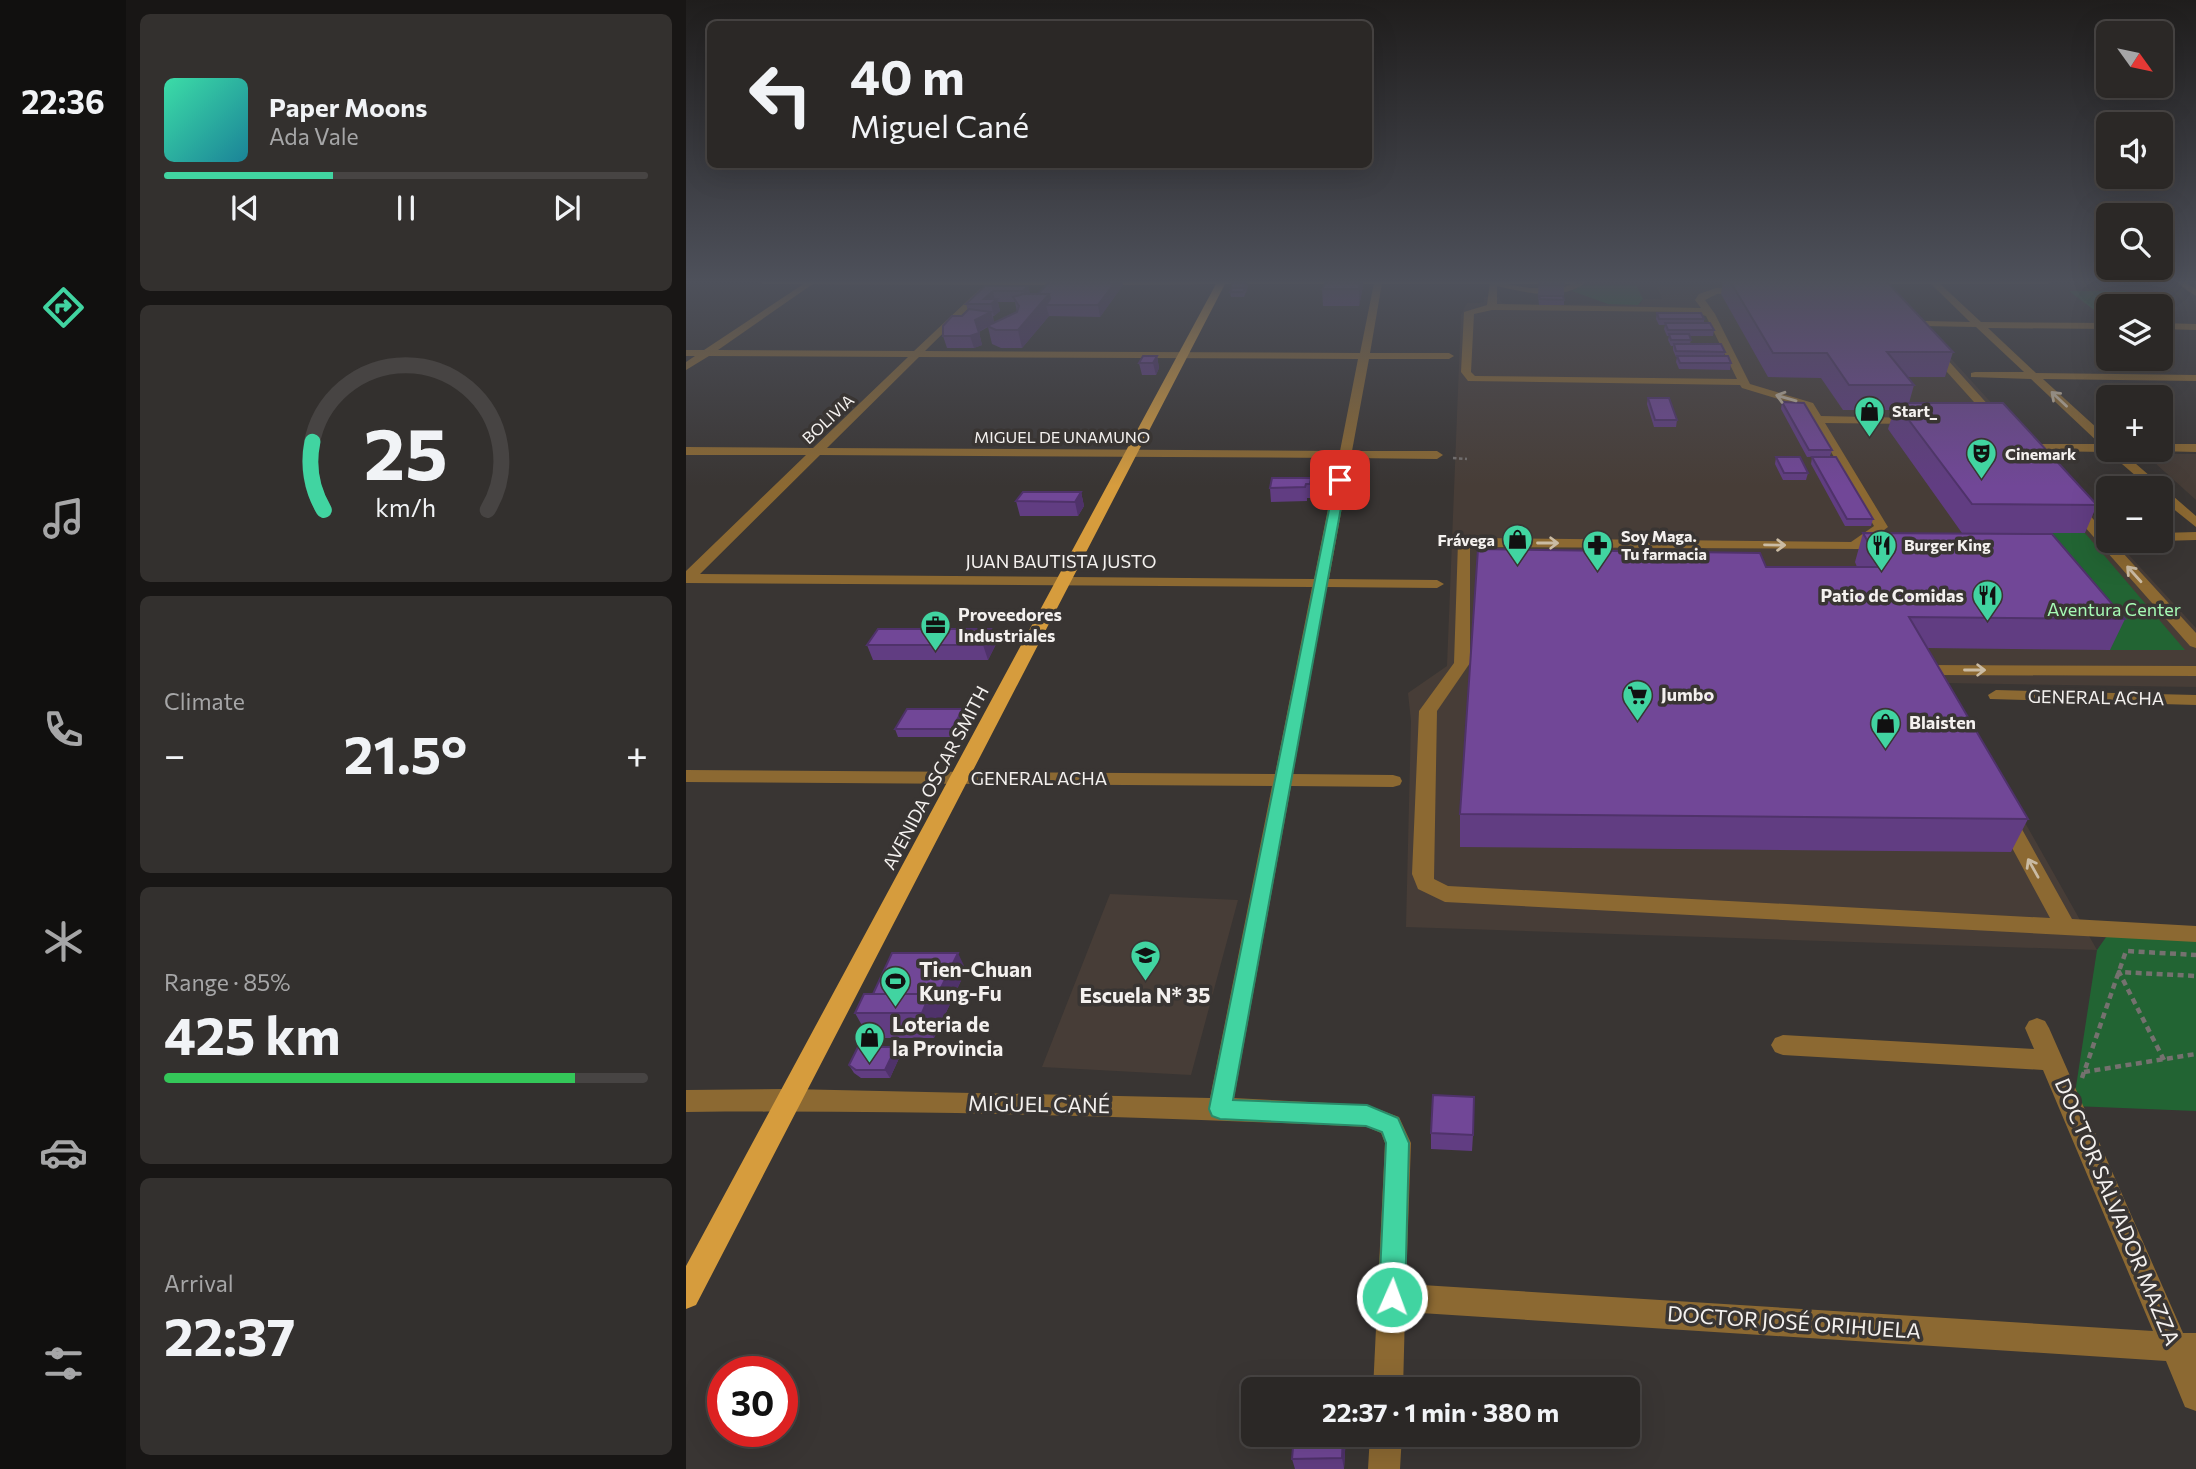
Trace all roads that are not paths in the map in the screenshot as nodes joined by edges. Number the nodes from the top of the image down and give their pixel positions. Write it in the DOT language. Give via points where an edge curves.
graph roads {
  1 [pos="711,350"];
  2 [pos="924,350"];
  3 [pos="1186,350"];
  4 [pos="1364,350"];
  5 [pos="1467,350"];
  6 [pos="1728,350"];
  7 [pos="1933,350"];
  8 [pos="2006,350"];
  9 [pos="686,353"];
  10 [pos="706,353"];
  11 [pos="920,354"];
  12 [pos="1183,355"];
  13 [pos="1363,356"];
  14 [pos="1449,356"];
  15 [pos="686,367"];
  16 [pos="1975,375"];
  17 [pos="2033,376"];
  18 [pos="2196,378"];
  19 [pos="1744,382"];
  20 [pos="1817,419"];
  21 [pos="1930,421"];
  22 [pos="1984,422"];
  23 [pos="2096,435"];
  24 [pos="2040,447"];
  25 [pos="2196,447"];
  26 [pos="2096,448"];
  27 [pos="2173,448"];
  28 [pos="686,451"];
  29 [pos="816,452"];
  30 [pos="1131,453"];
  31 [pos="1345,454"];
  32 [pos="1437,455"];
  33 [pos="2126,462"];
  34 [pos="2143,476"];
  35 [pos="2061,493"];
  36 [pos="2173,503"];
  37 [pos="2196,523"];
  38 [pos="2196,536"];
  39 [pos="2173,537"];
  40 [pos="686,578"];
  41 [pos="1064,581"];
  42 [pos="1322,582"];
  43 [pos="1437,584"];
  44 [pos="2196,643"];
  45 [pos="2196,671"];
  46 [pos="1938,693"];
  47 [pos="1996,695"];
  48 [pos="2196,700"];
  49 [pos="686,776"];
  50 [pos="961,778"];
  51 [pos="1283,781"];
  52 [pos="1393,781"];
  53 [pos="1996,799"];
  54 [pos="2076,928"];
  55 [pos="2196,934"];
  56 [pos="2036,1028"];
  57 [pos="1783,1045"];
  58 [pos="2051,1060"];
  59 [pos="789,1100"];
  60 [pos="686,1101"];
  61 [pos="1220,1109"];
  62 [pos="686,1294"];
  63 [pos="1392,1297"];
  64 [pos="2186,1347"];
  65 [pos="1389,1377"];
  66 [pos="2196,1396"];
  67 [pos="1385,1447"];
  68 [pos="1384,1469"];
  1 -- 10 [label="street"];
  2 -- 11 [label="street, BOLIVIA"];
  3 -- 12 [label="main road, AVENIDA OSCAR SMITH"];
  4 -- 13 [label="street"];
  5 -- 19 [label="street" via="1466,372 1472,379"];
  6 -- 19 [label="street"];
  7 -- 22 [label="street" via="2003,427"];
  8 -- 17 [label="street"];
  9 -- 10 [label="street"];
  10 -- 11 [label="street"];
  10 -- 15 [label="street"];
  11 -- 12 [label="street"];
  11 -- 29 [label="street, BOLIVIA"];
  12 -- 13 [label="street"];
  12 -- 30 [label="main road, AVENIDA OSCAR SMITH"];
  13 -- 14 [label="street"];
  13 -- 31 [label="street"];
  16 -- 17 [label="street"];
  17 -- 18 [label="street"];
  23 -- 17 [label="street, one-way"];
  20 -- 19 [label="street, one-way" via="1809,405"];
  20 -- 21 [label="street"];
  54 -- 20 [label="street, one-way" via="1445,894 1425,884 1428,711 1460,668 1462,548 1466,543 1854,546 1881,527"];
  24 -- 26 [label="street"];
  25 -- 27 [label="street"];
  28 -- 29 [label="street, MIGUEL DE UNAMUNO"];
  29 -- 30 [label="street, MIGUEL DE UNAMUNO"];
  29 -- 40 [label="street, BOLIVIA"];
  30 -- 31 [label="street, MIGUEL DE UNAMUNO"];
  30 -- 41 [label="main road, AVENIDA OSCAR SMITH"];
  31 -- 32 [label="street, MIGUEL DE UNAMUNO"];
  31 -- 42 [label="street"];
  33 -- 34 [label="street"];
  44 -- 35 [label="street, one-way"];
  36 -- 37 [label="street"];
  38 -- 39 [label="street"];
  40 -- 41 [label="street, JUAN BAUTISTA JUSTO"];
  41 -- 42 [label="street, JUAN BAUTISTA JUSTO"];
  41 -- 50 [label="main road, AVENIDA OSCAR SMITH"];
  42 -- 43 [label="street, JUAN BAUTISTA JUSTO"];
  42 -- 51 [label="street"];
  46 -- 45 [label="street, one-way" via="1925,670"];
  47 -- 48 [label="street, GENERAL ACHA"];
  49 -- 50 [label="street, GENERAL ACHA"];
  50 -- 51 [label="street, GENERAL ACHA"];
  50 -- 59 [label="main road, AVENIDA OSCAR SMITH"];
  51 -- 52 [label="street, GENERAL ACHA"];
  51 -- 61 [label="street"];
  54 -- 53 [label="street, one-way"];
  54 -- 55 [label="street"];
  56 -- 58 [label="street, DOCTOR SALVADOR MAZZA"];
  57 -- 58 [label="street"];
  58 -- 64 [label="street, DOCTOR SALVADOR MAZZA"];
  59 -- 60 [label="street, MIGUEL CANÉ"];
  59 -- 61 [label="street, MIGUEL CANÉ"];
  59 -- 62 [label="main road, AVENIDA OSCAR SMITH"];
  61 -- 63 [label="street, MIGUEL CANÉ" via="1367,1116 1390,1125 1398,1143"];
  63 -- 64 [label="street, DOCTOR JOSÉ ORIHUELA"];
  63 -- 65 [label="street"];
  64 -- 66 [label="street, DOCTOR SALVADOR MAZZA"];
  67 -- 68 [label="street"];
}
